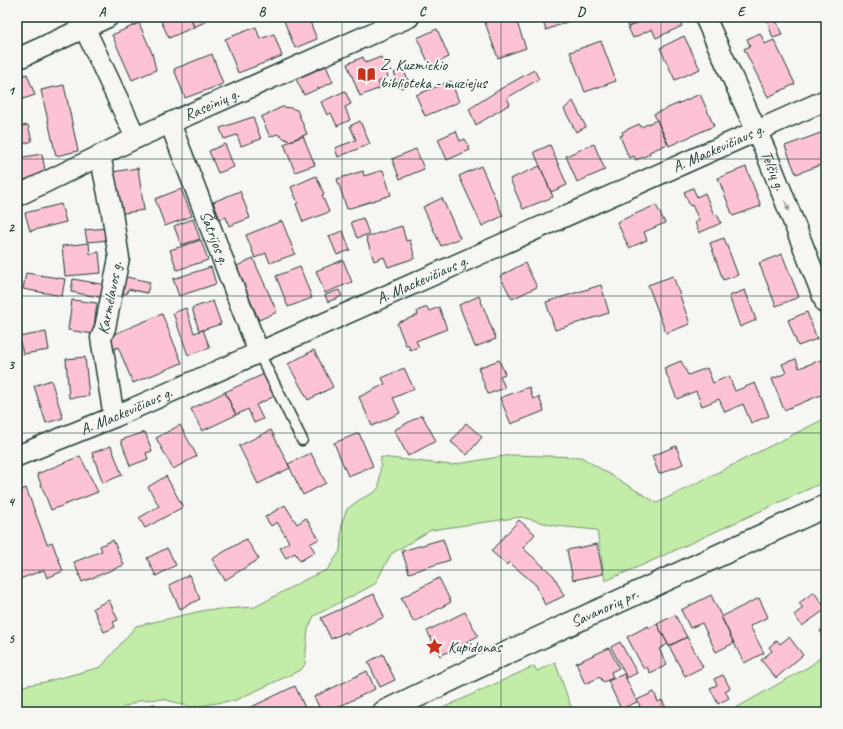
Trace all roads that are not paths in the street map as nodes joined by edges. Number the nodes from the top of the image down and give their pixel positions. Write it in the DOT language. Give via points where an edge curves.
graph roads {
  1 [pos="108,17"];
  2 [pos="409,17"];
  3 [pos="705,17"];
  4 [pos="85,29"];
  5 [pos="17,59"];
  6 [pos="826,100"];
  7 [pos="170,123"];
  8 [pos="757,131"];
  9 [pos="136,138"];
  10 [pos="100,156"];
  11 [pos="17,196"];
  12 [pos="826,304"];
  13 [pos="259,353"];
  14 [pos="114,417"];
  15 [pos="302,440"];
  16 [pos="17,456"];
  17 [pos="826,506"];
  18 [pos="384,712"];
  1 -- 4 [label="street"];
  2 -- 7 [label="street, Raseinių g."];
  3 -- 8 [label="street, Telšių g."];
  4 -- 5 [label="street"];
  4 -- 9 [label="street"];
  6 -- 8 [label="street, A. Mackevičiaus g."];
  7 -- 9 [label="street, Raseinių g."];
  7 -- 13 [label="street, Šatrijos g."];
  8 -- 12 [label="street, Telšių g., one-way"];
  8 -- 13 [label="street, A. Mackevičiaus g."];
  9 -- 10 [label="street, Raseinių g."];
  10 -- 11 [label="street, Raseinių g."];
  10 -- 14 [label="street, Karmėlavos g." via="119,258 101,338"];
  13 -- 14 [label="street, A. Mackevičiaus g."];
  13 -- 15 [label="lane"];
  14 -- 16 [label="street, A. Mackevičiaus g."];
  17 -- 18 [label="main road, Savanorių pr." via="510,651"];
}
